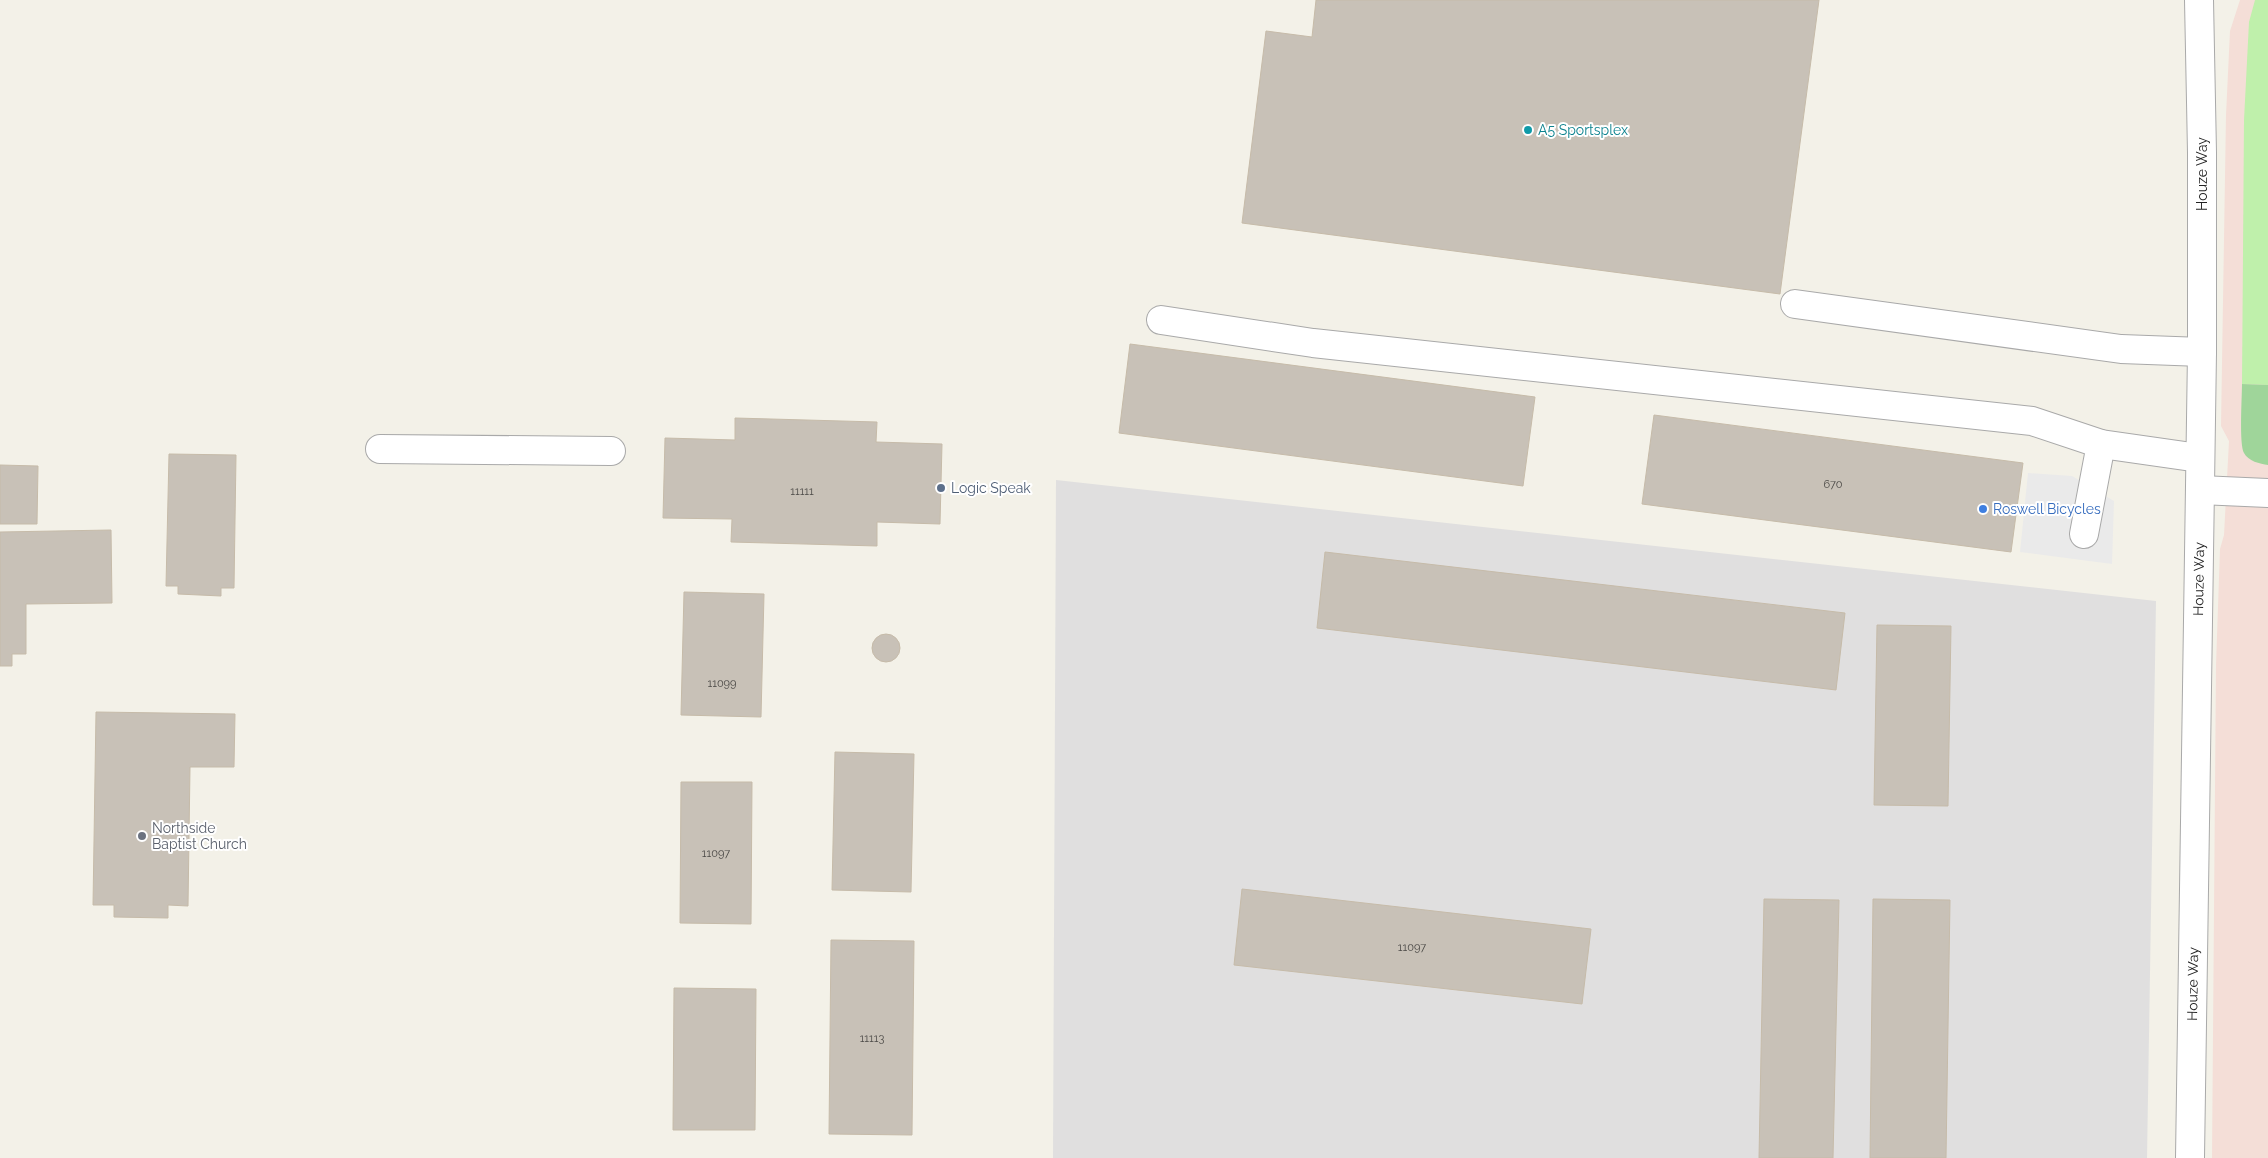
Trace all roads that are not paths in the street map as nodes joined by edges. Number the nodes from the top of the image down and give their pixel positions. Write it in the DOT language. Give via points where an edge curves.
graph roads {
  1 [pos="2199,0"];
  2 [pos="1795,304"];
  3 [pos="1161,320"];
  4 [pos="2202,352"];
  5 [pos="2101,444"];
  6 [pos="380,449"];
  7 [pos="611,451"];
  8 [pos="2199,458"];
  9 [pos="2200,490"];
  10 [pos="2268,493"];
  11 [pos="2084,534"];
  12 [pos="2190,1157"];
  1 -- 4 [label="street, Houze Way"];
  2 -- 4 [label="street" via="2121,349"];
  3 -- 5 [label="street" via="1314,343 2032,421"];
  4 -- 8 [label="street, Houze Way"];
  5 -- 8 [label="street"];
  5 -- 11 [label="street"];
  6 -- 7 [label="street"];
  8 -- 9 [label="street, Houze Way"];
  9 -- 10 [label="street"];
  9 -- 12 [label="street, Houze Way"];
}
